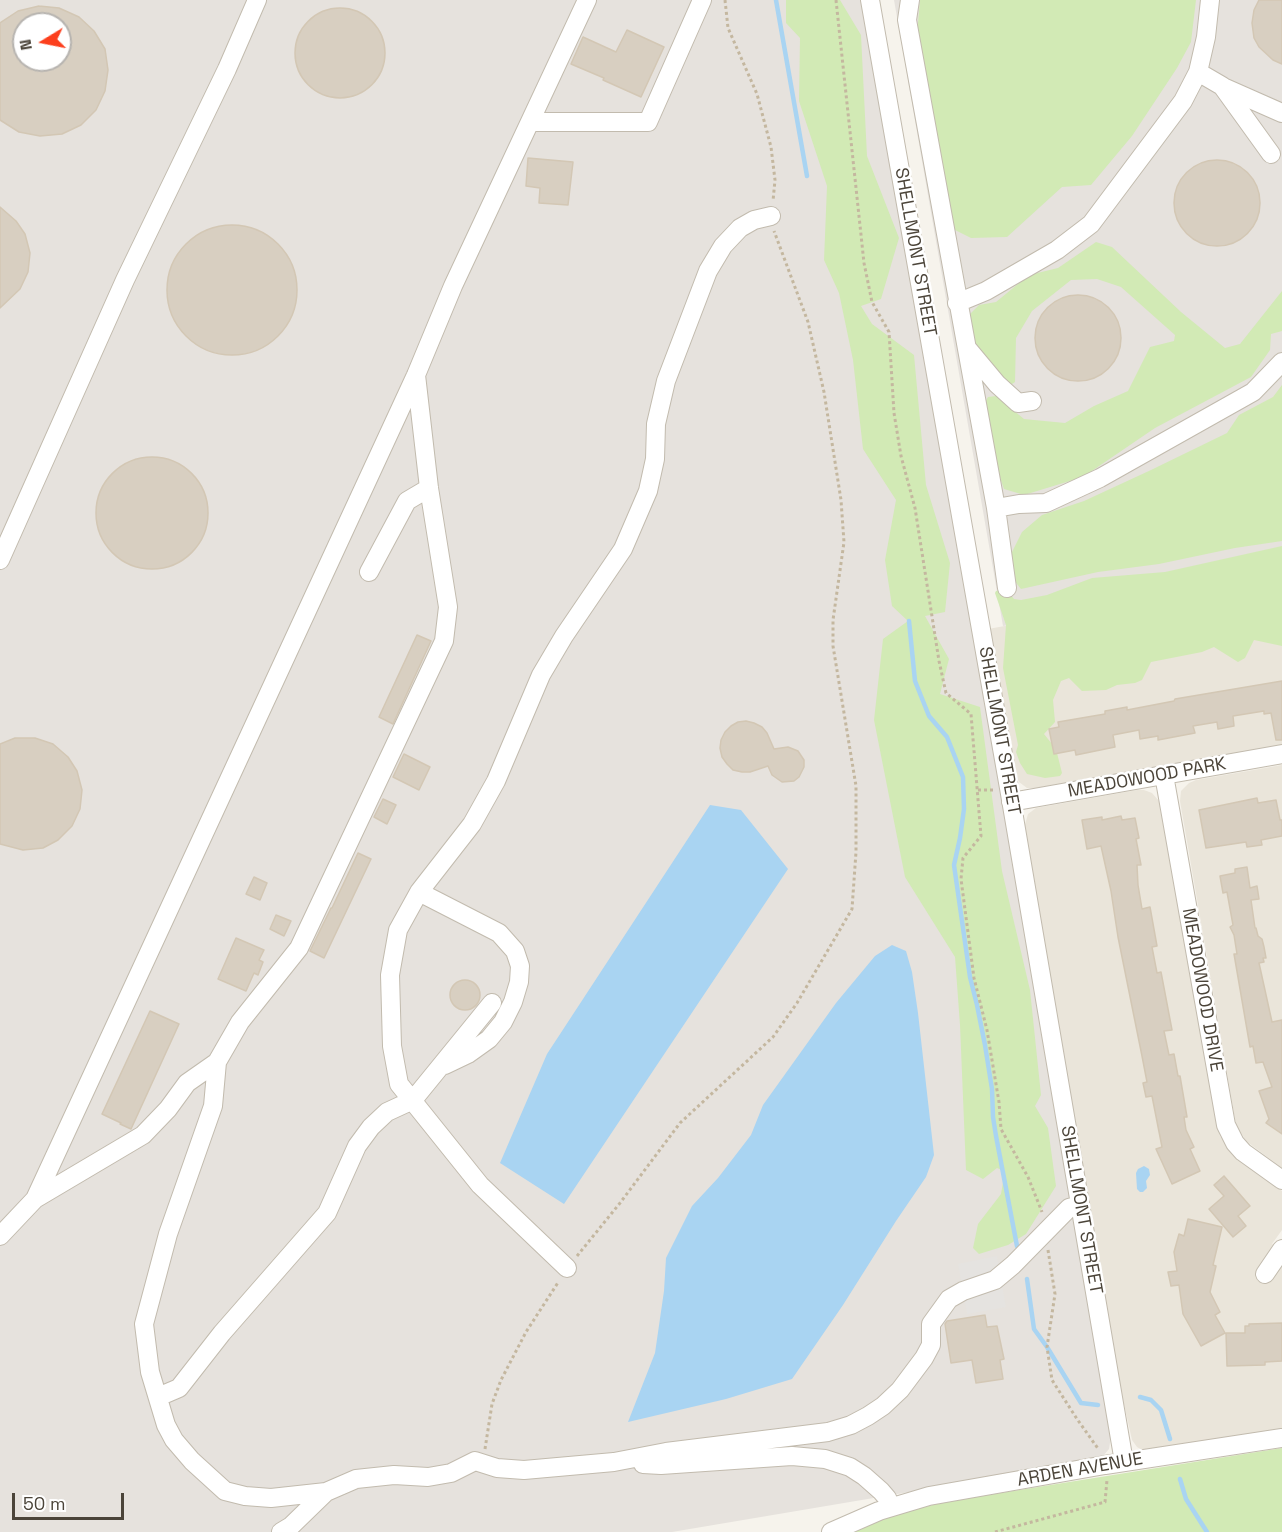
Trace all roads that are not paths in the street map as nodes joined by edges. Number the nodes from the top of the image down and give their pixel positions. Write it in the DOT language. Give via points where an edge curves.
graph roads {
  1 [pos="257,0"];
  2 [pos="587,0"];
  3 [pos="702,0"];
  4 [pos="870,0"];
  5 [pos="910,0"];
  6 [pos="1210,0"];
  7 [pos="1198,72"];
  8 [pos="1222,86"];
  9 [pos="1282,113"];
  10 [pos="530,122"];
  11 [pos="1271,154"];
  12 [pos="771,216"];
  13 [pos="957,303"];
  14 [pos="966,346"];
  15 [pos="1282,362"];
  16 [pos="416,375"];
  17 [pos="1032,401"];
  18 [pos="429,488"];
  19 [pos="996,508"];
  20 [pos="0,560"];
  21 [pos="369,572"];
  22 [pos="1007,588"];
  23 [pos="1282,754"];
  24 [pos="1164,775"];
  25 [pos="1006,796"];
  26 [pos="419,892"];
  27 [pos="492,1003"];
  28 [pos="217,1062"];
  29 [pos="441,1067"];
  30 [pos="413,1100"];
  31 [pos="1282,1180"];
  32 [pos="35,1199"];
  33 [pos="1080,1205"];
  34 [pos="0,1236"];
  35 [pos="1282,1249"];
  36 [pos="567,1269"];
  37 [pos="1265,1274"];
  38 [pos="158,1397"];
  39 [pos="1282,1438"];
  40 [pos="614,1462"];
  41 [pos="1124,1462"];
  42 [pos="326,1492"];
  43 [pos="885,1509"];
  44 [pos="281,1532"];
  45 [pos="831,1532"];
  1 -- 20 [label="street" via="125,280"];
  2 -- 10 [label="street"];
  3 -- 10 [label="street" via="648,122"];
  4 -- 25 [label="street, SHELLMONT STREET"];
  5 -- 13 [label="street" via="907,20"];
  6 -- 7 [label="street"];
  7 -- 8 [label="street"];
  7 -- 13 [label="street" via="1183,100 1091,224 1057,250"];
  8 -- 9 [label="street"];
  8 -- 11 [label="street"];
  10 -- 16 [label="street"];
  12 -- 26 [label="street" via="740,228 708,271 666,381 648,491 623,549 541,675 496,781 472,824"];
  13 -- 14 [label="street"];
  14 -- 17 [label="street" via="1018,403"];
  14 -- 19 [label="street"];
  15 -- 19 [label="street" via="1253,392 1100,478 1046,503"];
  16 -- 18 [label="street"];
  16 -- 32 [label="street"];
  18 -- 21 [label="street" via="407,501"];
  18 -- 28 [label="street" via="448,607 444,641 299,948 240,1022"];
  19 -- 22 [label="street"];
  23 -- 24 [label="street, MEADOWOOD PARK"];
  24 -- 25 [label="street, MEADOWOOD PARK"];
  24 -- 31 [label="street, MEADOWOOD DRIVE" via="1226,1125 1243,1152"];
  25 -- 33 [label="street, SHELLMONT STREET"];
  26 -- 29 [label="street" via="499,933 515,951 520,966 513,1002 503,1022 489,1039"];
  26 -- 30 [label="street" via="398,930 390,975 392,1046 399,1084"];
  27 -- 29 [label="street"];
  28 -- 32 [label="street" via="187,1083 143,1135"];
  28 -- 38 [label="street" via="213,1106 168,1234 144,1324 150,1372"];
  29 -- 30 [label="street"];
  30 -- 36 [label="street" via="480,1185"];
  30 -- 38 [label="street" via="387,1112 371,1127 357,1146 327,1213 179,1388"];
  32 -- 34 [label="street"];
  33 -- 40 [label="street" via="1069,1208 995,1280 949,1299 931,1324 931,1345 924,1359 900,1390 868,1416 828,1432"];
  33 -- 41 [label="street, SHELLMONT STREET"];
  35 -- 37 [label="street"];
  38 -- 42 [label="street" via="174,1440 225,1491 271,1498"];
  39 -- 41 [label="street, ARDEN AVENUE"];
  40 -- 42 [label="street" via="524,1470 475,1461 451,1473 356,1479"];
  40 -- 43 [label="street" via="661,1465 792,1456 825,1459 864,1476 887,1498"];
  41 -- 43 [label="street, ARDEN AVENUE" via="930,1496"];
  42 -- 44 [label="street"];
  43 -- 45 [label="street, ARDEN AVENUE"];
}
